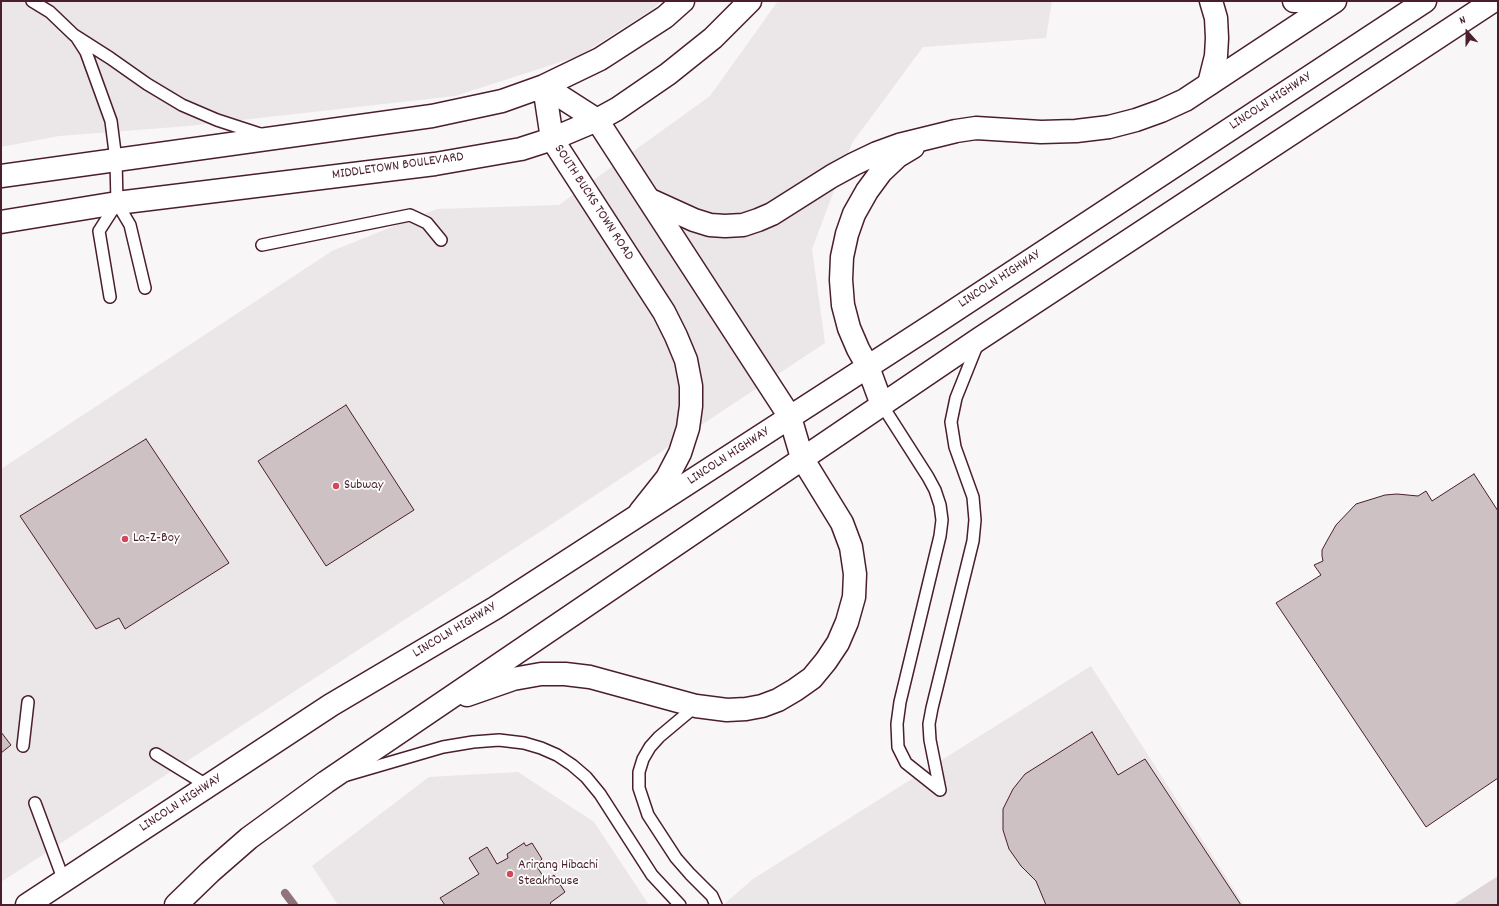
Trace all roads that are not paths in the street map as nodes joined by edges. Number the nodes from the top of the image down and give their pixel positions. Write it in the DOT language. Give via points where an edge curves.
graph roads {
  1 [pos="32,1"];
  2 [pos="683,1"];
  3 [pos="750,1"];
  4 [pos="1211,1"];
  5 [pos="1294,1"];
  6 [pos="1304,1"];
  7 [pos="1335,1"];
  8 [pos="1425,1"];
  9 [pos="1493,1"];
  10 [pos="74,35"];
  11 [pos="1209,84"];
  12 [pos="544,86"];
  13 [pos="597,120"];
  14 [pos="936,137"];
  15 [pos="273,138"];
  16 [pos="552,139"];
  17 [pos="116,160"];
  18 [pos="1,176"];
  19 [pos="650,200"];
  20 [pos="117,203"];
  21 [pos="1,222"];
  22 [pos="441,240"];
  23 [pos="262,245"];
  24 [pos="146,288"];
  25 [pos="110,297"];
  26 [pos="979,339"];
  27 [pos="868,366"];
  28 [pos="882,405"];
  29 [pos="790,417"];
  30 [pos="802,458"];
  31 [pos="637,516"];
  32 [pos="28,702"];
  33 [pos="696,706"];
  34 [pos="431,710"];
  35 [pos="24,746"];
  36 [pos="156,754"];
  37 [pos="326,782"];
  38 [pos="208,786"];
  39 [pos="35,804"];
  40 [pos="64,881"];
  41 [pos="27,905"];
  42 [pos="176,905"];
  43 [pos="680,905"];
  44 [pos="716,905"];
  1 -- 10 [label="lane" via="50,12"];
  2 -- 12 [label="main road" via="665,17 600,60"];
  3 -- 13 [label="main road, MIDDLETOWN BOULEVARD" via="713,38 668,74"];
  4 -- 11 [label="main road" via="1216,18 1217,38 1216,56"];
  5 -- 6 [label="main road"];
  7 -- 11 [label="main road"];
  8 -- 27 [label="main road, LINCOLN HIGHWAY"];
  9 -- 26 [label="main road"];
  10 -- 15 [label="lane" via="182,105 217,120"];
  10 -- 17 [label="lane" via="86,52 111,121"];
  11 -- 14 [label="main road" via="1185,100 1161,111 1109,127 1042,132 976,128"];
  12 -- 13 [label="main road"];
  12 -- 15 [label="main road" via="502,101 432,116"];
  12 -- 16 [label="main road, SOUTH BUCKS TOWN ROAD"];
  13 -- 16 [label="main road, MIDDLETOWN BOULEVARD"];
  13 -- 19 [label="main road"];
  14 -- 19 [label="main road" via="877,153 832,176 772,214 743,225 710,225"];
  14 -- 27 [label="main road" via="898,156 881,172 854,214 847,234 841,265 843,304 849,328"];
  15 -- 17 [label="main road"];
  16 -- 20 [label="main road, MIDDLETOWN BOULEVARD" via="521,149 435,164"];
  16 -- 31 [label="main road, SOUTH BUCKS TOWN ROAD" via="664,312 686,360 691,386 688,428 680,453 667,478"];
  17 -- 18 [label="main road"];
  17 -- 20 [label="lane"];
  19 -- 29 [label="main road"];
  20 -- 21 [label="main road, MIDDLETOWN BOULEVARD"];
  20 -- 24 [label="lane" via="130,225"];
  20 -- 25 [label="lane" via="99,230"];
  22 -- 23 [label="lane" via="427,223 410,215"];
  26 -- 28 [label="main road"];
  26 -- 28 [label="lane" via="956,398 951,422 955,447 973,497 975,520 973,542 929,724 940,790 906,763 898,747 897,724 940,536 940,505 936,490"];
  27 -- 28 [label="main road"];
  27 -- 29 [label="main road, LINCOLN HIGHWAY"];
  28 -- 30 [label="main road"];
  29 -- 30 [label="main road"];
  29 -- 31 [label="main road, LINCOLN HIGHWAY"];
  30 -- 33 [label="main road" via="842,523 851,547 855,574 854,598 847,622 838,643 812,678 778,700 746,709 727,710"];
  30 -- 34 [label="main road"];
  31 -- 38 [label="main road, LINCOLN HIGHWAY" via="495,608 331,705"];
  32 -- 35 [label="lane"];
  33 -- 34 [label="main road" via="590,677 541,674 513,679"];
  33 -- 44 [label="lane" via="650,747 639,772 639,788 648,815 676,858 712,896"];
  34 -- 37 [label="main road"];
  36 -- 38 [label="lane"];
  37 -- 42 [label="main road" via="249,838"];
  37 -- 43 [label="lane" via="443,747 473,742 499,740 541,748 567,761 586,777 600,794 652,875"];
  38 -- 40 [label="main road, LINCOLN HIGHWAY"];
  39 -- 40 [label="lane"];
  40 -- 41 [label="main road, LINCOLN HIGHWAY"];
}
